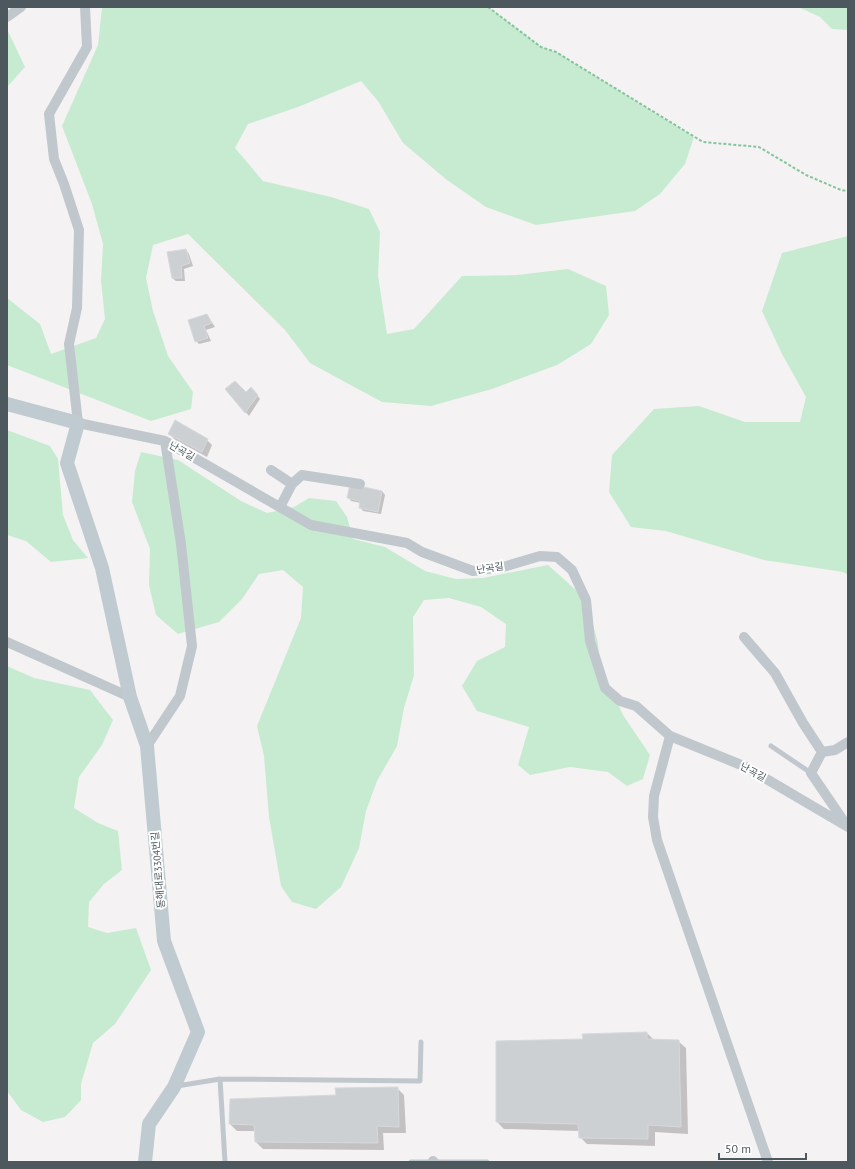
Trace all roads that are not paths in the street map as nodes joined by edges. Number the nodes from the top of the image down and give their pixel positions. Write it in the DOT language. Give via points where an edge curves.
graph roads {
  1 [pos="21,7"];
  2 [pos="85,7"];
  3 [pos="7,17"];
  4 [pos="7,404"];
  5 [pos="78,423"];
  6 [pos="164,441"];
  7 [pos="271,470"];
  8 [pos="292,484"];
  9 [pos="360,484"];
  10 [pos="280,507"];
  11 [pos="744,637"];
  12 [pos="7,642"];
  13 [pos="130,697"];
  14 [pos="670,736"];
  15 [pos="848,742"];
  16 [pos="147,746"];
  17 [pos="771,746"];
  18 [pos="822,752"];
  19 [pos="811,773"];
  20 [pos="848,826"];
  21 [pos="421,1042"];
  22 [pos="220,1079"];
  23 [pos="174,1087"];
  24 [pos="433,1161"];
  25 [pos="145,1162"];
  26 [pos="225,1162"];
  27 [pos="412,1162"];
  28 [pos="487,1162"];
  29 [pos="768,1162"];
  1 -- 3 [label="street"];
  2 -- 5 [label="street" via="87,47 50,114 54,159 79,230 77,308 70,344"];
  4 -- 5 [label="street, 난곡길"];
  5 -- 6 [label="street, 난곡길"];
  5 -- 13 [label="street, 동해대로3304번길" via="67,463 102,568"];
  6 -- 10 [label="street, 난곡길"];
  6 -- 16 [label="street" via="182,544 192,646 180,696"];
  7 -- 8 [label="street"];
  8 -- 9 [label="street" via="302,475"];
  8 -- 10 [label="street"];
  10 -- 14 [label="street, 난곡길" via="311,525 407,543 422,552 473,571 503,567 540,556 557,557 572,570 586,600 590,641 605,688 620,701 636,706"];
  11 -- 18 [label="street" via="775,673"];
  12 -- 13 [label="street"];
  13 -- 16 [label="street, 동해대로3304번길"];
  14 -- 20 [label="street, 난곡길" via="746,767"];
  14 -- 29 [label="street" via="654,796 653,817 658,840"];
  15 -- 18 [label="street" via="835,750"];
  16 -- 23 [label="street, 동해대로3304번길" via="164,941 198,1032"];
  17 -- 19 [label="lane"];
  18 -- 19 [label="street"];
  19 -- 20 [label="street"];
  21 -- 22 [label="lane" via="420,1081"];
  22 -- 23 [label="lane"];
  22 -- 26 [label="lane"];
  23 -- 25 [label="street, 동해대로3304번길" via="149,1124"];
  24 -- 27 [label="lane"];
  24 -- 28 [label="lane"];
}
